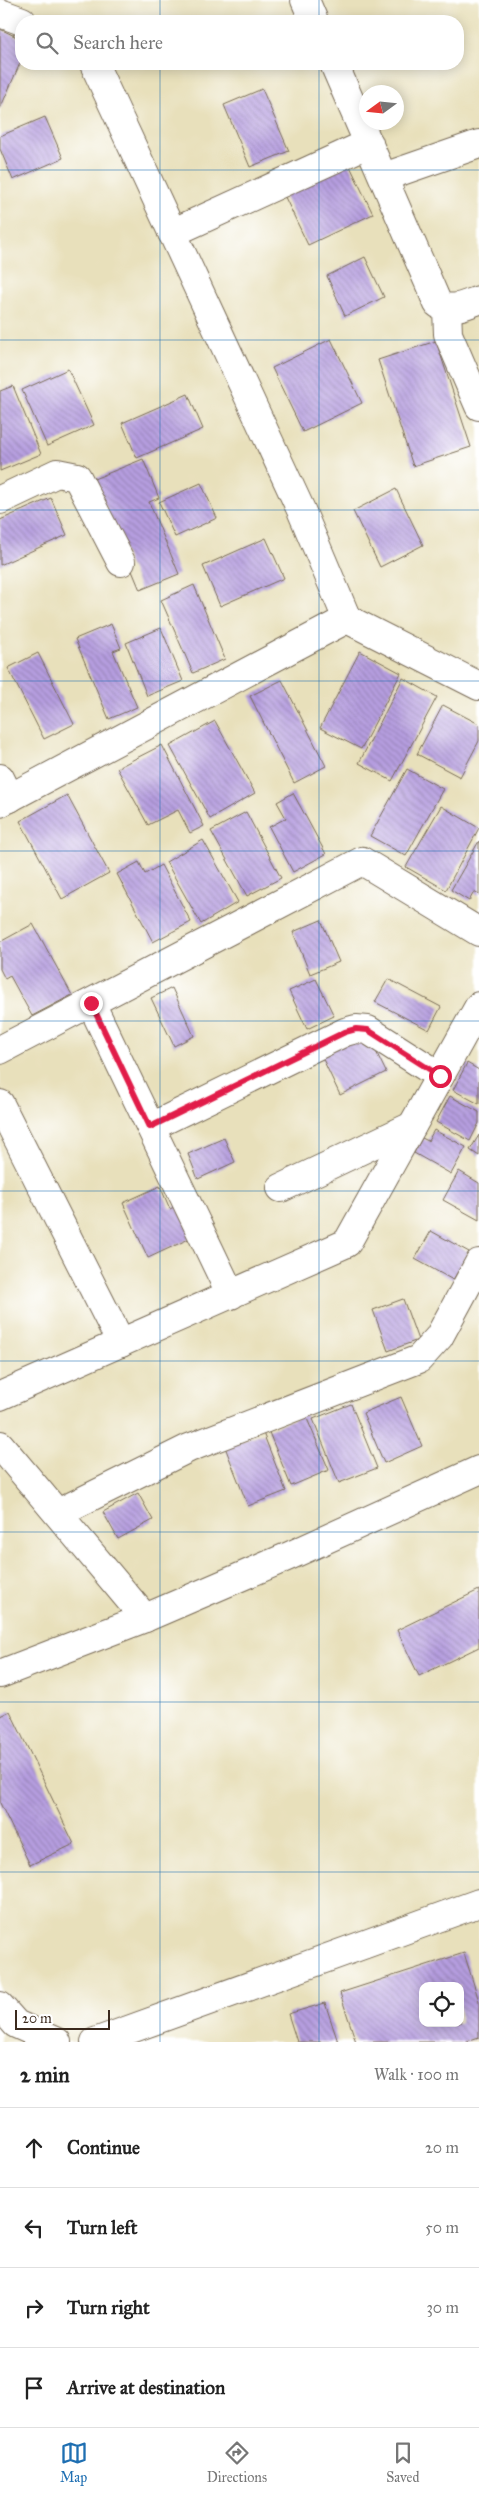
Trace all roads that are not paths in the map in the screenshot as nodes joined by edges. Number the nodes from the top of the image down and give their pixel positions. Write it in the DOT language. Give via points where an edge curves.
graph roads {
  1 [pos="305,0"];
  2 [pos="0,13"];
  3 [pos="311,15"];
  4 [pos="15,18"];
  5 [pos="97,70"];
  6 [pos="337,70"];
  7 [pos="369,143"];
  8 [pos="479,144"];
  9 [pos="384,178"];
  10 [pos="172,233"];
  11 [pos="479,300"];
  12 [pos="447,308"];
  13 [pos="479,406"];
  14 [pos="0,500"];
  15 [pos="121,562"];
  16 [pos="347,620"];
  17 [pos="479,686"];
  18 [pos="3,793"];
  19 [pos="479,932"];
  20 [pos="91,1003"];
  21 [pos="479,1006"];
  22 [pos="0,1050"];
  23 [pos="440,1076"];
  24 [pos="0,1104"];
  25 [pos="412,1126"];
  26 [pos="150,1127"];
  27 [pos="281,1188"];
  28 [pos="479,1264"];
  29 [pos="231,1295"];
  30 [pos="121,1343"];
  31 [pos="0,1396"];
  32 [pos="0,1445"];
  33 [pos="479,1470"];
  34 [pos="58,1513"];
  35 [pos="145,1618"];
  36 [pos="0,1674"];
  37 [pos="479,1903"];
  38 [pos="0,2006"];
  39 [pos="57,2042"];
  40 [pos="95,2042"];
  1 -- 3 [label="street"];
  2 -- 4 [label="street"];
  5 -- 10 [label="street"];
  6 -- 7 [label="street"];
  7 -- 9 [label="street"];
  7 -- 10 [label="street"];
  8 -- 9 [label="street"];
  9 -- 12 [label="street" via="438,304"];
  10 -- 16 [label="street" via="301,510"];
  11 -- 12 [label="street"];
  12 -- 13 [label="street" via="448,334"];
  14 -- 15 [label="street" via="57,474 77,477"];
  16 -- 17 [label="street"];
  16 -- 18 [label="street"];
  19 -- 20 [label="street" via="362,861"];
  20 -- 22 [label="street"];
  20 -- 26 [label="street"];
  21 -- 23 [label="street"];
  23 -- 25 [label="street"];
  23 -- 26 [label="street" via="368,1030 356,1029"];
  24 -- 30 [label="street"];
  25 -- 27 [label="street"];
  25 -- 29 [label="street" via="347,1243"];
  26 -- 29 [label="street"];
  28 -- 34 [label="street" via="439,1337 419,1358 189,1448"];
  29 -- 30 [label="street"];
  30 -- 31 [label="street"];
  32 -- 34 [label="street"];
  33 -- 35 [label="street"];
  34 -- 35 [label="street"];
  35 -- 36 [label="street"];
  37 -- 40 [label="street"];
  38 -- 39 [label="street" via="16,2024"];
}
